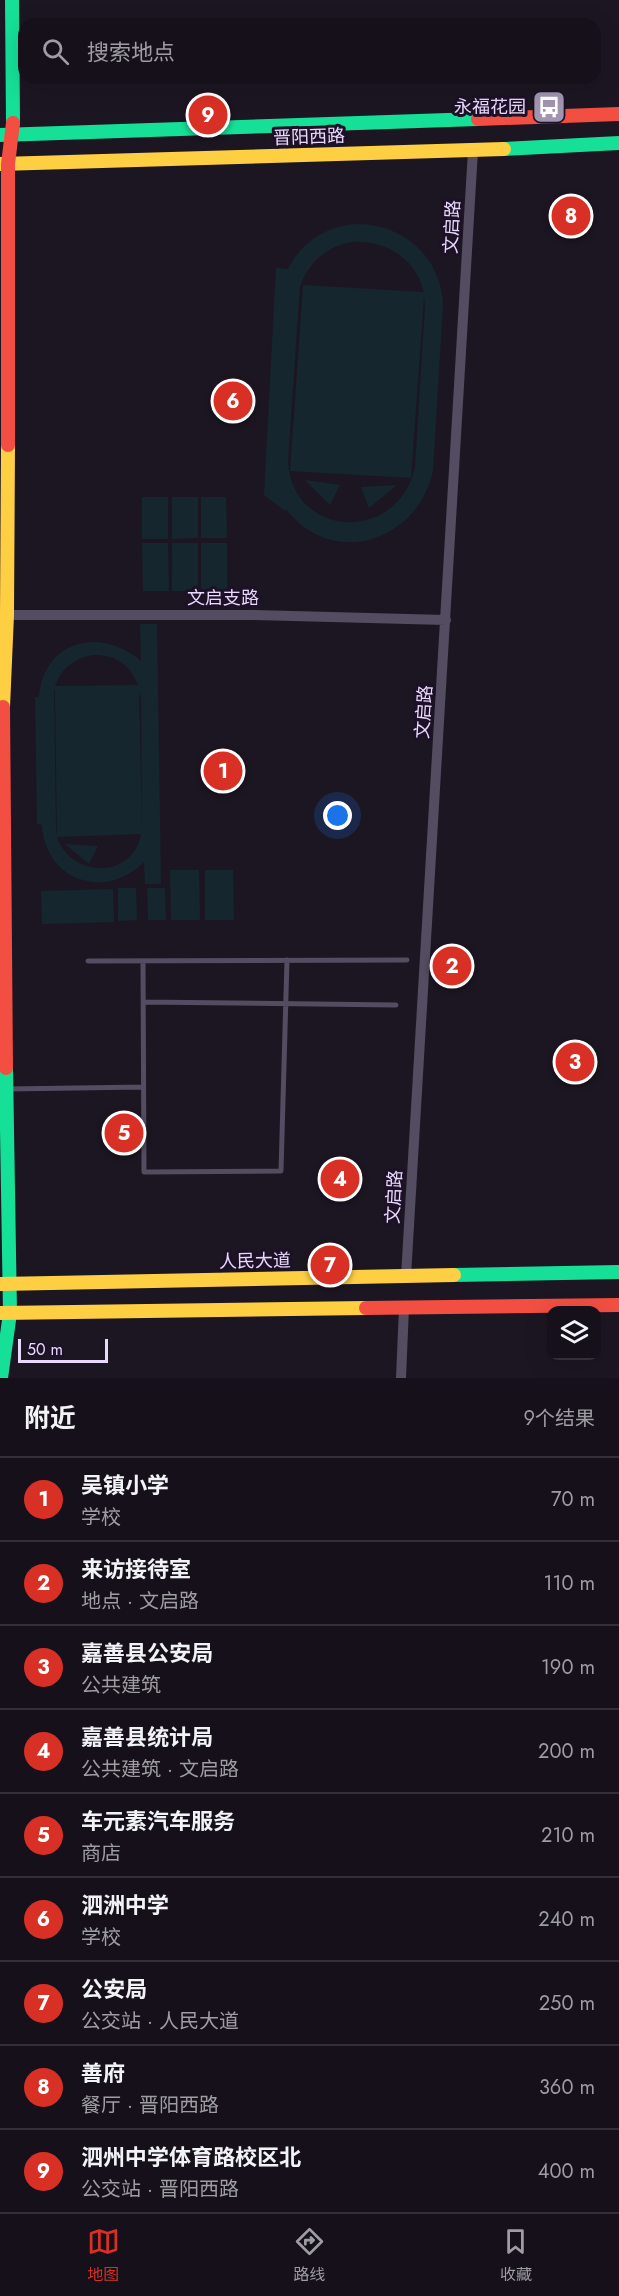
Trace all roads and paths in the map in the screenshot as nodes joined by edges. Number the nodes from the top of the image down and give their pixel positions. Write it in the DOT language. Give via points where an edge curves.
graph roads {
  1 [pos="12,0"];
  2 [pos="619,114"];
  3 [pos="7,135"];
  4 [pos="619,143"];
  5 [pos="473,150"];
  6 [pos="4,164"];
  7 [pos="3,615"];
  8 [pos="446,620"];
  9 [pos="287,960"];
  10 [pos="407,960"];
  11 [pos="88,961"];
  12 [pos="143,961"];
  13 [pos="143,1002"];
  14 [pos="285,1004"];
  15 [pos="396,1005"];
  16 [pos="143,1087"];
  17 [pos="6,1089"];
  18 [pos="619,1272"];
  19 [pos="406,1276"];
  20 [pos="5,1284"];
  21 [pos="619,1305"];
  22 [pos="404,1308"];
  23 [pos="5,1313"];
  24 [pos="1,1378"];
  25 [pos="401,1378"];
  1 -- 3 [label="main road"];
  2 -- 3 [label="main road, 晋阳西路"];
  3 -- 6 [label="main road"];
  4 -- 5 [label="main road, 晋阳西路"];
  5 -- 6 [label="main road, 晋阳西路"];
  5 -- 8 [label="street, 文启路"];
  6 -- 7 [label="main road" via="9,336"];
  7 -- 8 [label="street, 文启支路"];
  7 -- 17 [label="main road"];
  8 -- 19 [label="street, 文启路"];
  9 -- 10 [label="lane"];
  9 -- 12 [label="lane"];
  9 -- 14 [label="lane"];
  11 -- 12 [label="lane"];
  12 -- 13 [label="lane"];
  13 -- 14 [label="lane"];
  13 -- 16 [label="lane"];
  14 -- 15 [label="lane"];
  14 -- 16 [label="lane" via="281,1171 144,1172"];
  16 -- 17 [label="lane"];
  17 -- 20 [label="main road"];
  18 -- 19 [label="main road, 人民大道"];
  19 -- 20 [label="main road, 人民大道"];
  20 -- 23 [label="main road"];
  21 -- 22 [label="main road"];
  22 -- 23 [label="main road"];
  22 -- 25 [label="street"];
  23 -- 24 [label="main road"];
}
